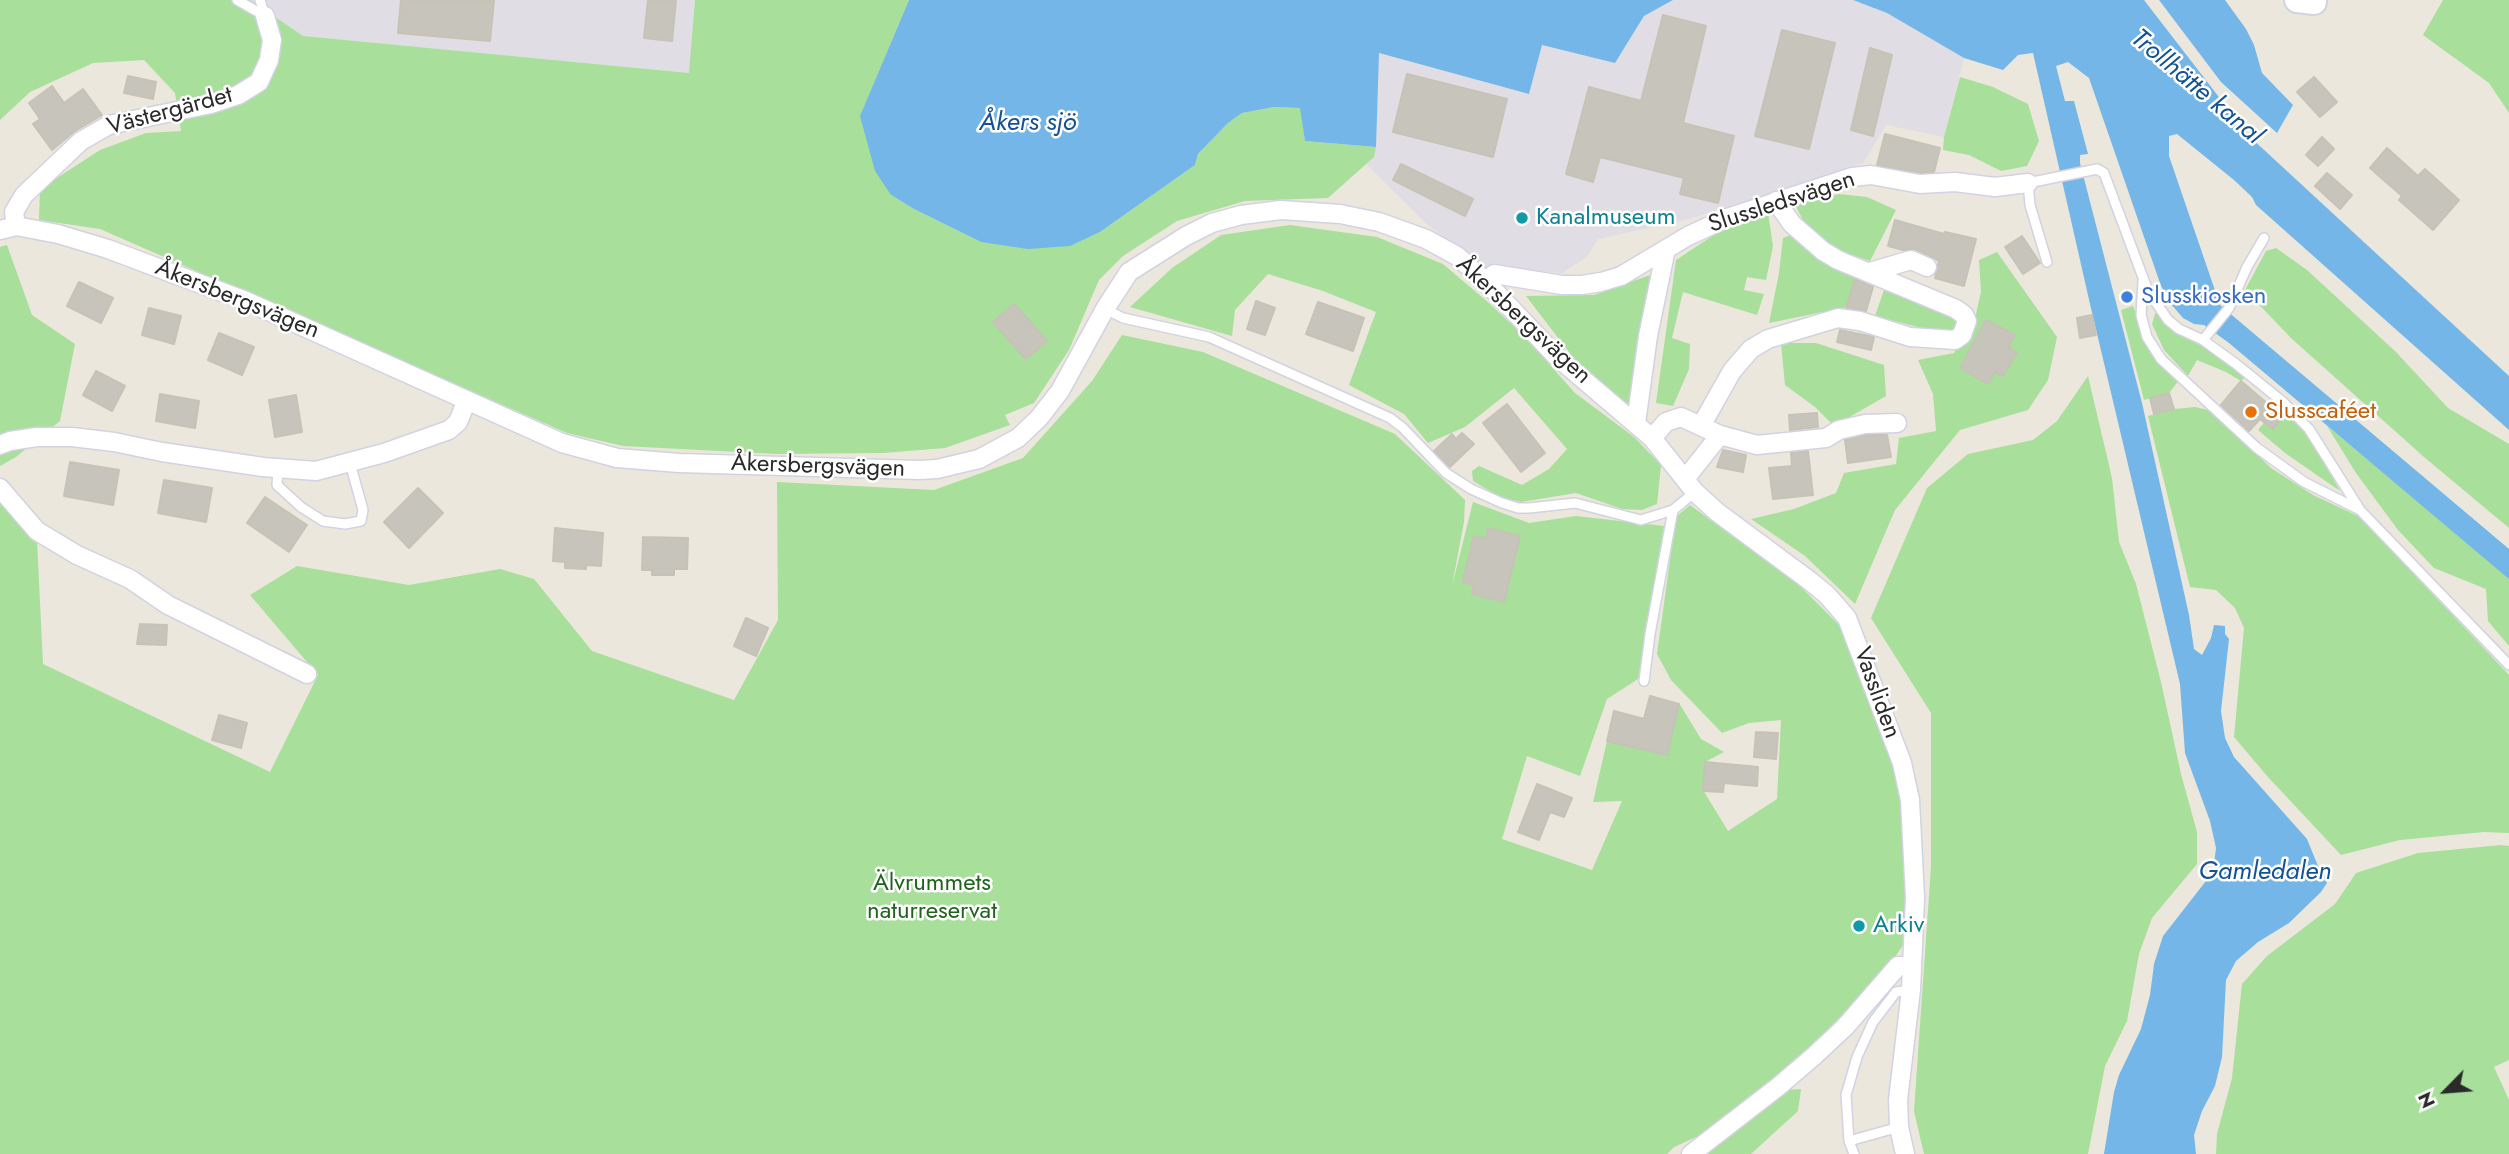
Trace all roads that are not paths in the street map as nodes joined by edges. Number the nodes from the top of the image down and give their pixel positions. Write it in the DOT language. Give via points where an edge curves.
graph roads {
  1 [pos="237,0"];
  2 [pos="263,8"];
  3 [pos="2028,183"];
  4 [pos="1776,201"];
  5 [pos="8,228"];
  6 [pos="2264,238"];
  7 [pos="1666,249"];
  8 [pos="2047,262"];
  9 [pos="1927,267"];
  10 [pos="1870,272"];
  11 [pos="2143,279"];
  12 [pos="1486,282"];
  13 [pos="1105,309"];
  14 [pos="2203,340"];
  15 [pos="467,400"];
  16 [pos="1636,423"];
  17 [pos="1898,423"];
  18 [pos="1701,426"];
  19 [pos="1720,435"];
  20 [pos="1652,438"];
  21 [pos="0,445"];
  22 [pos="350,463"];
  23 [pos="278,469"];
  24 [pos="1690,485"];
  25 [pos="0,488"];
  26 [pos="1673,510"];
  27 [pos="2360,510"];
  28 [pos="2509,665"];
  29 [pos="307,674"];
  30 [pos="1644,681"];
  31 [pos="1911,966"];
  32 [pos="1910,990"];
  33 [pos="1899,1128"];
  34 [pos="1849,1142"];
  35 [pos="1691,1154"];
  36 [pos="1853,1154"];
  37 [pos="1906,1154"];
  1 -- 2 [label="lane"];
  2 -- 5 [label="street, Västergärdet" via="272,40 259,82 211,103 109,125 81,141 24,195"];
  3 -- 4 [label="street, Slussledsvägen" via="1995,187 1920,184 1871,175"];
  3 -- 8 [label="lane"];
  3 -- 11 [label="lane, Slussledsvägen" via="2096,169 2104,173"];
  4 -- 7 [label="street, Slussledsvägen" via="1727,218"];
  4 -- 10 [label="street" via="1822,251"];
  5 -- 15 [label="street, Åkersbergsvägen" via="58,234 108,249 234,296"];
  6 -- 14 [label="lane" via="2229,308"];
  7 -- 12 [label="street, Slussledsvägen" via="1621,276 1601,282 1562,285 1494,274"];
  7 -- 16 [label="street"];
  9 -- 10 [label="street" via="1911,260"];
  10 -- 18 [label="street" via="1956,309 1967,321 1962,335 1955,340 1910,337 1838,318 1768,339 1751,349 1732,371"];
  11 -- 14 [label="lane, Slussledsvägen" via="2168,320"];
  11 -- 27 [label="lane, Slussledsvägen" via="2141,315 2147,337 2161,359 2258,448 2304,482"];
  12 -- 13 [label="street, Åkersbergsvägen" via="1447,250 1379,222 1281,210 1241,215 1186,236 1129,272"];
  12 -- 16 [label="street, Åkersbergsvägen" via="1558,357"];
  13 -- 15 [label="street, Åkersbergsvägen" via="1060,391 1039,418 997,450 937,470 617,458 562,443"];
  13 -- 26 [label="lane" via="1123,318 1209,337 1390,418 1446,473 1502,503 1529,508 1575,503 1641,520"];
  14 -- 27 [label="lane, Slussledsvägen" via="2283,402 2309,429"];
  15 -- 22 [label="street" via="458,422 449,430"];
  16 -- 20 [label="street, Åkersbergsvägen"];
  17 -- 19 [label="street" via="1852,427 1826,439 1757,445"];
  18 -- 19 [label="street"];
  18 -- 20 [label="street" via="1681,417 1666,422"];
  19 -- 24 [label="street"];
  20 -- 24 [label="street, Åkersbergsvägen"];
  21 -- 23 [label="street" via="37,437 72,437"];
  22 -- 23 [label="street" via="316,471"];
  22 -- 23 [label="lane" via="363,510 361,521 345,524 323,521 302,507 277,485"];
  24 -- 26 [label="lane"];
  24 -- 31 [label="street, Vassliden" via="1717,512 1827,595 1853,631 1902,763 1910,800 1915,898"];
  25 -- 29 [label="street" via="37,531 130,579 168,605"];
  26 -- 30 [label="lane"];
  27 -- 28 [label="lane, Slussledsvägen"];
  31 -- 32 [label="street, Vassliden"];
  31 -- 35 [label="street" via="1898,966 1853,1019 1806,1063"];
  32 -- 33 [label="street, Vassliden"];
  32 -- 34 [label="lane" via="1896,992 1857,1057 1846,1095"];
  33 -- 34 [label="lane"];
  33 -- 37 [label="street, Vassliden"];
  34 -- 36 [label="lane"];
}
